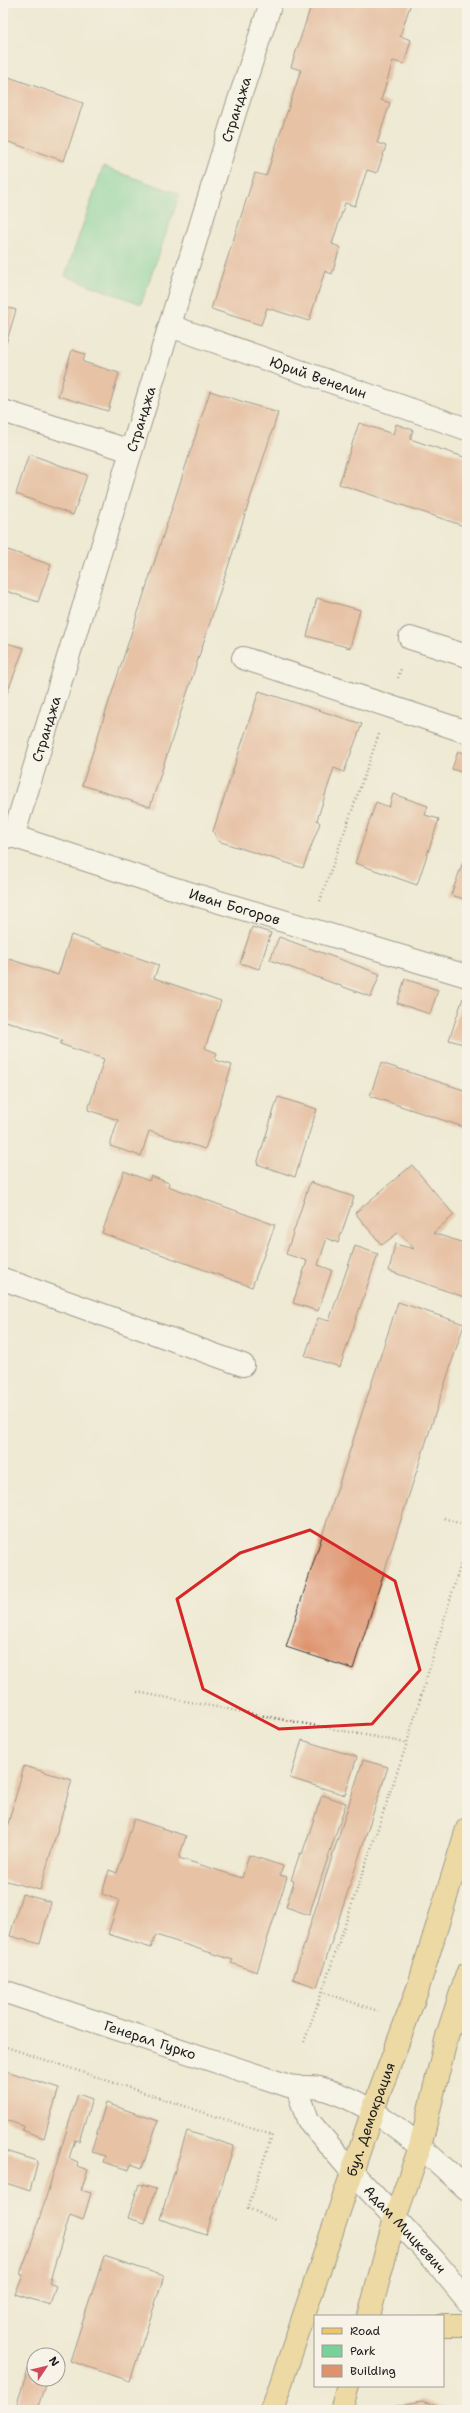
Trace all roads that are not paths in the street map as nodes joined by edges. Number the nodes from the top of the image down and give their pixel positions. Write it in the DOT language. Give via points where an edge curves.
graph roads {
  1 [pos="271,3"];
  2 [pos="170,326"];
  3 [pos="3,411"];
  4 [pos="467,429"];
  5 [pos="131,451"];
  6 [pos="410,638"];
  7 [pos="467,656"];
  8 [pos="243,658"];
  9 [pos="467,732"];
  10 [pos="8,835"];
  11 [pos="467,976"];
  12 [pos="3,1279"];
  13 [pos="243,1365"];
  14 [pos="467,1829"];
  15 [pos="467,1974"];
  16 [pos="3,1991"];
  17 [pos="467,2004"];
  18 [pos="447,2036"];
  19 [pos="297,2088"];
  20 [pos="373,2110"];
  21 [pos="420,2147"];
  22 [pos="352,2172"];
  23 [pos="467,2189"];
  24 [pos="395,2218"];
  25 [pos="467,2300"];
  26 [pos="370,2315"];
  27 [pos="444,2324"];
  28 [pos="467,2325"];
  29 [pos="272,2410"];
  1 -- 2 [label="street, Странджа"];
  2 -- 4 [label="street, Юрий Венелин"];
  2 -- 5 [label="street, Странджа"];
  3 -- 5 [label="street"];
  5 -- 10 [label="street, Странджа"];
  6 -- 7 [label="street"];
  8 -- 9 [label="street"];
  10 -- 11 [label="street, Иван Богоров" via="166,886 311,927"];
  12 -- 13 [label="street"];
  14 -- 20 [label="main road, бул. Демокрация" via="418,1988"];
  15 -- 18 [label="main road"];
  16 -- 19 [label="street, Генерал Гурко"];
  17 -- 18 [label="street"];
  18 -- 21 [label="main road"];
  19 -- 20 [label="street" via="319,2088"];
  19 -- 22 [label="street, Адам Мицкевич" via="308,2120"];
  20 -- 21 [label="street"];
  20 -- 22 [label="main road, бул. Демокрация"];
  21 -- 23 [label="street"];
  21 -- 24 [label="main road"];
  22 -- 24 [label="street, Адам Мицкевич"];
  22 -- 29 [label="main road, бул. Демокрация"];
  24 -- 25 [label="street, Адам Мицкевич"];
  24 -- 26 [label="main road"];
  27 -- 28 [label="main road"];
}
